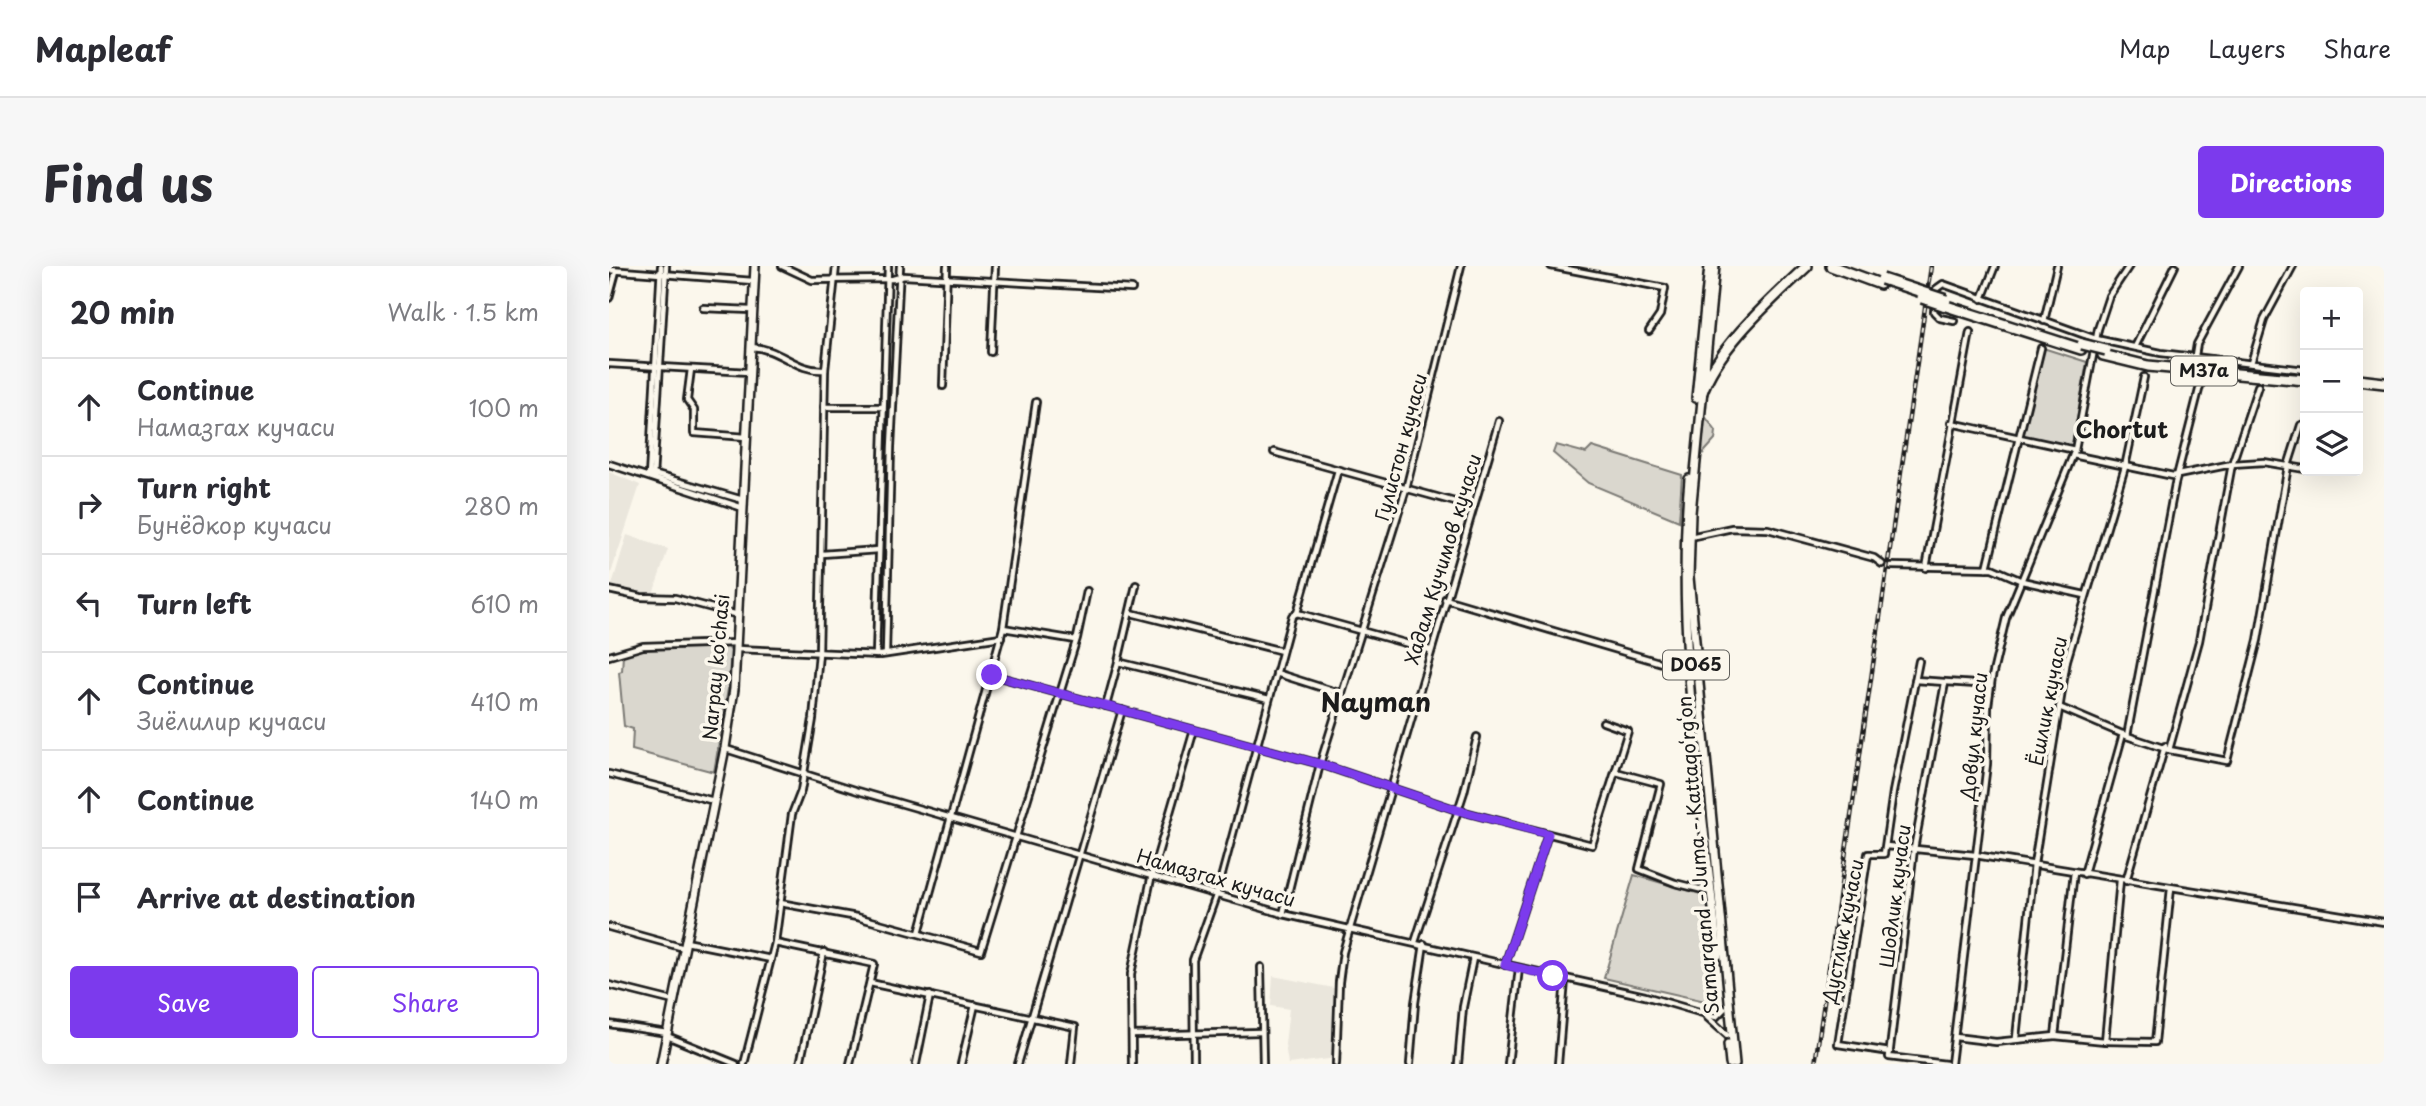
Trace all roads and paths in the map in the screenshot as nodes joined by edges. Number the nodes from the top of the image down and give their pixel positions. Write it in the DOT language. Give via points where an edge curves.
graph roads {
  1 [pos="663,266"];
  2 [pos="755,266"];
  3 [pos="782,266"];
  4 [pos="836,266"];
  5 [pos="888,266"];
  6 [pos="900,266"];
  7 [pos="947,266"];
  8 [pos="995,266"];
  9 [pos="1461,266"];
  10 [pos="1551,266"];
  11 [pos="1709,266"];
  12 [pos="1715,266"];
  13 [pos="1807,266"];
  14 [pos="1831,266"];
  15 [pos="1845,266"];
  16 [pos="1995,266"];
  17 [pos="2057,266"];
  18 [pos="2129,266"];
  19 [pos="2175,266"];
  20 [pos="2239,266"];
  21 [pos="2293,266"];
  22 [pos="1558,267"];
  23 [pos="614,270"];
  24 [pos="663,275"];
  25 [pos="900,277"];
  26 [pos="947,278"];
  27 [pos="835,279"];
  28 [pos="887,279"];
  29 [pos="753,281"];
  30 [pos="1881,281"];
  31 [pos="994,282"];
  32 [pos="1132,289"];
  33 [pos="609,298"];
  34 [pos="1982,299"];
  35 [pos="703,308"];
  36 [pos="751,310"];
  37 [pos="1954,321"];
  38 [pos="2044,321"];
  39 [pos="1649,331"];
  40 [pos="1970,332"];
  41 [pos="2096,339"];
  42 [pos="750,347"];
  43 [pos="2135,347"];
  44 [pos="2041,348"];
  45 [pos="991,352"];
  46 [pos="2195,356"];
  47 [pos="2251,363"];
  48 [pos="609,364"];
  49 [pos="659,367"];
  50 [pos="691,369"];
  51 [pos="2300,369"];
  52 [pos="825,370"];
  53 [pos="749,372"];
  54 [pos="2144,377"];
  55 [pos="2300,378"];
  56 [pos="2363,381"];
  57 [pos="2201,382"];
  58 [pos="2383,384"];
  59 [pos="943,386"];
  60 [pos="2258,386"];
  61 [pos="2363,386"];
  62 [pos="1701,395"];
  63 [pos="1037,402"];
  64 [pos="824,407"];
  65 [pos="882,407"];
  66 [pos="1499,421"];
  67 [pos="1951,424"];
  68 [pos="2300,428"];
  69 [pos="746,437"];
  70 [pos="2020,437"];
  71 [pos="1275,452"];
  72 [pos="2074,452"];
  73 [pos="609,464"];
  74 [pos="2232,464"];
  75 [pos="2288,466"];
  76 [pos="2125,467"];
  77 [pos="2300,468"];
  78 [pos="1338,470"];
  79 [pos="650,475"];
  80 [pos="2180,475"];
  81 [pos="1406,489"];
  82 [pos="743,504"];
  83 [pos="1473,508"];
  84 [pos="1689,538"];
  85 [pos="878,550"];
  86 [pos="822,554"];
  87 [pos="1882,564"];
  88 [pos="1891,566"];
  89 [pos="1926,568"];
  90 [pos="1987,568"];
  91 [pos="2022,581"];
  92 [pos="1136,585"];
  93 [pos="609,590"];
  94 [pos="1087,592"];
  95 [pos="2085,595"];
  96 [pos="1445,599"];
  97 [pos="1131,613"];
  98 [pos="1297,613"];
  99 [pos="738,615"];
  100 [pos="1003,628"];
  101 [pos="1360,633"];
  102 [pos="1001,637"];
  103 [pos="1076,640"];
  104 [pos="737,646"];
  105 [pos="1430,650"];
  106 [pos="1282,651"];
  107 [pos="819,653"];
  108 [pos="876,654"];
  109 [pos="886,654"];
  110 [pos="609,656"];
  111 [pos="1919,661"];
  112 [pos="1118,662"];
  113 [pos="1690,671"];
  114 [pos="1276,673"];
  115 [pos="992,675"];
  116 [pos="1915,680"];
  117 [pos="1945,683"];
  118 [pos="1991,685"];
  119 [pos="1059,692"];
  120 [pos="1342,694"];
  121 [pos="1269,699"];
  122 [pos="1106,706"];
  123 [pos="2059,707"];
  124 [pos="1122,710"];
  125 [pos="1603,722"];
  126 [pos="1698,727"];
  127 [pos="1194,730"];
  128 [pos="2125,735"];
  129 [pos="1477,737"];
  130 [pos="1257,747"];
  131 [pos="725,748"];
  132 [pos="2167,748"];
  133 [pos="1320,764"];
  134 [pos="1616,772"];
  135 [pos="805,773"];
  136 [pos="609,774"];
  137 [pos="1393,787"];
  138 [pos="714,801"];
  139 [pos="1457,810"];
  140 [pos="952,816"];
  141 [pos="1548,834"];
  142 [pos="1016,835"];
  143 [pos="1886,846"];
  144 [pos="1914,849"];
  145 [pos="1080,853"];
  146 [pos="1975,855"];
  147 [pos="1711,860"];
  148 [pos="2033,864"];
  149 [pos="2074,872"];
  150 [pos="1152,874"];
  151 [pos="2084,874"];
  152 [pos="2123,881"];
  153 [pos="2171,888"];
  154 [pos="1711,892"];
  155 [pos="1217,893"];
  156 [pos="780,903"];
  157 [pos="1283,914"];
  158 [pos="2384,922"];
  159 [pos="609,927"];
  160 [pos="1350,929"];
  161 [pos="919,933"];
  162 [pos="1415,942"];
  163 [pos="775,943"];
  164 [pos="1424,944"];
  165 [pos="684,945"];
  166 [pos="824,953"];
  167 [pos="1473,958"];
  168 [pos="771,959"];
  169 [pos="1505,965"];
  170 [pos="1261,967"];
  171 [pos="1519,968"];
  172 [pos="1565,980"];
  173 [pos="870,983"];
  174 [pos="609,985"];
  175 [pos="930,995"];
  176 [pos="674,1001"];
  177 [pos="975,1004"];
  178 [pos="1724,1009"];
  179 [pos="1704,1014"];
  180 [pos="1032,1016"];
  181 [pos="609,1024"];
  182 [pos="1262,1032"];
  183 [pos="1193,1033"];
  184 [pos="667,1035"];
  185 [pos="1132,1035"];
  186 [pos="1727,1035"];
  187 [pos="2056,1036"];
  188 [pos="1955,1037"];
  189 [pos="2016,1038"];
  190 [pos="2105,1041"];
  191 [pos="1889,1052"];
  192 [pos="661,1064"];
  193 [pos="736,1064"];
  194 [pos="744,1064"];
  195 [pos="800,1064"];
  196 [pos="850,1064"];
  197 [pos="916,1064"];
  198 [pos="961,1064"];
  199 [pos="1018,1064"];
  200 [pos="1070,1064"];
  201 [pos="1132,1064"];
  202 [pos="1194,1064"];
  203 [pos="1263,1064"];
  204 [pos="1336,1064"];
  205 [pos="1411,1064"];
  206 [pos="1458,1064"];
  207 [pos="1508,1064"];
  208 [pos="1558,1064"];
  209 [pos="1732,1064"];
  210 [pos="1949,1064"];
  1 -- 24 [label="street"];
  2 -- 29 [label="main road, Narpay ko'chasi"];
  3 -- 27 [label="street" via="812,280"];
  4 -- 27 [label="street"];
  5 -- 28 [label="street"];
  6 -- 25 [label="street"];
  7 -- 26 [label="street"];
  8 -- 31 [label="street"];
  9 -- 81 [label="street, Гулистон кучаси"];
  10 -- 22 [label="street"];
  11 -- 113 [label="main road, Samarqand - Juma - Kattaqo‘rg‘on / D065" via="1683,546"];
  12 -- 62 [label="main road, Samarqand - Juma - Kattaqo‘rg‘on / D065"];
  13 -- 62 [label="highway" via="1718,362"];
  14 -- 30 [label="highway, M37a"];
  15 -- 30 [label="highway, M37a"];
  16 -- 34 [label="street"];
  17 -- 38 [label="street"];
  18 -- 41 [label="street, Довул кучаси" via="2109,296"];
  19 -- 43 [label="street"];
  20 -- 46 [label="street"];
  21 -- 47 [label="street" via="2264,320"];
  22 -- 39 [label="street" via="1665,288 1660,315"];
  23 -- 24 [label="street"];
  23 -- 33 [label="street"];
  24 -- 29 [label="street"];
  24 -- 49 [label="street"];
  25 -- 26 [label="street"];
  25 -- 28 [label="street"];
  25 -- 109 [label="street"];
  26 -- 31 [label="street"];
  26 -- 59 [label="street"];
  27 -- 28 [label="street"];
  27 -- 52 [label="street"];
  28 -- 65 [label="street"];
  29 -- 36 [label="main road, Narpay ko'chasi"];
  30 -- 55 [label="highway, M37a, bridge" via="2148,366"];
  31 -- 32 [label="street"];
  31 -- 45 [label="street"];
  34 -- 37 [label="street" via="1949,285 1937,287 1934,312"];
  34 -- 38 [label="street"];
  35 -- 36 [label="street"];
  36 -- 42 [label="main road, Narpay ko'chasi"];
  38 -- 41 [label="street"];
  40 -- 67 [label="street"];
  41 -- 43 [label="street"];
  41 -- 72 [label="street, Довул кучаси"];
  42 -- 52 [label="street" via="769,349 804,369"];
  42 -- 53 [label="main road, Narpay ko'chasi"];
  43 -- 46 [label="street"];
  44 -- 70 [label="street"];
  46 -- 47 [label="street"];
  47 -- 51 [label="street"];
  48 -- 49 [label="street"];
  49 -- 50 [label="street"];
  49 -- 79 [label="street"];
  50 -- 53 [label="street"];
  50 -- 69 [label="street" via="687,400 694,410 694,433"];
  52 -- 64 [label="street"];
  53 -- 69 [label="main road, Narpay ko'chasi"];
  54 -- 76 [label="street, Ёшлик кучаси"];
  56 -- 58 [label="highway"];
  57 -- 80 [label="street"];
  58 -- 61 [label="highway"];
  60 -- 74 [label="street"];
  62 -- 84 [label="main road, Samarqand - Juma - Kattaqo‘rg‘on / D065"];
  63 -- 100 [label="street"];
  64 -- 65 [label="street"];
  64 -- 86 [label="street"];
  65 -- 85 [label="street"];
  66 -- 83 [label="street, Хадам Кучимов кучаси"];
  67 -- 70 [label="street"];
  67 -- 89 [label="street"];
  68 -- 75 [label="street"];
  69 -- 82 [label="main road, Narpay ko'chasi"];
  70 -- 72 [label="street"];
  70 -- 90 [label="street"];
  71 -- 78 [label="street"];
  72 -- 76 [label="street"];
  72 -- 91 [label="street, Довул кучаси"];
  73 -- 79 [label="street"];
  74 -- 75 [label="street"];
  74 -- 80 [label="street"];
  74 -- 132 [label="street" via="2199,641"];
  75 -- 77 [label="street"];
  75 -- 132 [label="street" via="2258,640 2227,761"];
  76 -- 80 [label="street"];
  76 -- 95 [label="street, Ёшлик кучаси"];
  78 -- 81 [label="street"];
  78 -- 98 [label="street"];
  79 -- 82 [label="street"];
  80 -- 128 [label="street"];
  81 -- 83 [label="street"];
  81 -- 101 [label="street, Гулистон кучаси"];
  82 -- 99 [label="main road, Narpay ko'chasi"];
  83 -- 96 [label="street, Хадам Кучимов кучаси"];
  84 -- 87 [label="street" via="1732,528 1768,529"];
  84 -- 126 [label="main road, Samarqand - Juma - Kattaqo‘rg‘on / D065"];
  85 -- 86 [label="street"];
  85 -- 108 [label="street"];
  86 -- 107 [label="street"];
  88 -- 89 [label="street"];
  89 -- 90 [label="street"];
  90 -- 91 [label="street"];
  91 -- 95 [label="street"];
  91 -- 118 [label="street, Довул кучаси" via="2006,618"];
  92 -- 97 [label="street"];
  93 -- 99 [label="street" via="675,598"];
  94 -- 103 [label="street"];
  95 -- 123 [label="street, Ёшлик кучаси"];
  96 -- 105 [label="street, Хадам Кучимов кучаси"];
  96 -- 113 [label="street"];
  97 -- 106 [label="street"];
  97 -- 112 [label="street"];
  98 -- 101 [label="street"];
  98 -- 106 [label="street" via="1292,616"];
  99 -- 104 [label="main road, Narpay ko'chasi"];
  100 -- 102 [label="street"];
  100 -- 103 [label="street"];
  101 -- 105 [label="street"];
  101 -- 120 [label="street, Гулистон кучаси"];
  102 -- 109 [label="street"];
  102 -- 115 [label="street"];
  103 -- 119 [label="street"];
  104 -- 107 [label="street"];
  104 -- 110 [label="street" via="643,646"];
  104 -- 131 [label="main road, Narpay ko'chasi"];
  105 -- 137 [label="street, Хадам Кучимов кучаси"];
  106 -- 114 [label="street"];
  107 -- 108 [label="street"];
  107 -- 135 [label="street"];
  108 -- 109 [label="street"];
  111 -- 116 [label="street, Дустлик кучаси"];
  112 -- 121 [label="street"];
  112 -- 122 [label="street"];
  113 -- 126 [label="main road, Samarqand - Juma - Kattaqo‘rg‘on / D065"];
  114 -- 120 [label="street"];
  114 -- 121 [label="street"];
  115 -- 119 [label="street"];
  115 -- 140 [label="street"];
  116 -- 117 [label="street"];
  116 -- 143 [label="street, Дустлик кучаси"];
  117 -- 118 [label="street"];
  117 -- 144 [label="street, Шодлик кучаси"];
  118 -- 146 [label="street, Довул кучаси"];
  119 -- 122 [label="street"];
  119 -- 142 [label="street"];
  120 -- 133 [label="street, Гулистон кучаси"];
  121 -- 130 [label="street"];
  122 -- 124 [label="street"];
  123 -- 128 [label="street"];
  123 -- 148 [label="street, Ёшлик кучаси"];
  124 -- 127 [label="street"];
  124 -- 145 [label="street"];
  125 -- 134 [label="street" via="1628,731"];
  126 -- 147 [label="main road, Samarqand - Juma - Kattaqo‘rg‘on / D065"];
  127 -- 130 [label="street"];
  127 -- 150 [label="street"];
  128 -- 132 [label="street"];
  128 -- 151 [label="street"];
  129 -- 139 [label="street"];
  130 -- 133 [label="street"];
  130 -- 155 [label="street"];
  131 -- 135 [label="street, Намазгах кучаси"];
  131 -- 138 [label="main road, Narpay ko'chasi"];
  132 -- 152 [label="street"];
  133 -- 137 [label="street"];
  133 -- 157 [label="street, Гулистон кучаси"];
  134 -- 141 [label="street" via="1592,845"];
  134 -- 154 [label="street" via="1661,784 1639,869"];
  135 -- 140 [label="street, Намазгах кучаси"];
  135 -- 156 [label="street" via="792,814"];
  136 -- 138 [label="street"];
  137 -- 139 [label="street"];
  137 -- 160 [label="street, Хадам Кучимов кучаси"];
  138 -- 165 [label="main road, Narpay ko'chasi"];
  139 -- 141 [label="street"];
  139 -- 162 [label="street"];
  140 -- 142 [label="street, Намазгах кучаси"];
  140 -- 161 [label="street"];
  141 -- 169 [label="street"];
  142 -- 145 [label="street, Намазгах кучаси"];
  142 -- 161 [label="street" via="981,951"];
  143 -- 144 [label="street"];
  143 -- 191 [label="street, Дустлик кучаси" via="1884,854 1868,854 1838,1044"];
  144 -- 146 [label="street"];
  144 -- 191 [label="street, Шодлик кучаси"];
  145 -- 150 [label="street, Намазгах кучаси"];
  145 -- 180 [label="street"];
  146 -- 148 [label="street"];
  146 -- 188 [label="street, Довул кучаси"];
  147 -- 154 [label="main road, Samarqand - Juma - Kattaqo‘rg‘on / D065"];
  147 -- 209 [label="main road, Samarqand - Juma - Kattaqo‘rg‘on / D065"];
  148 -- 149 [label="street"];
  148 -- 189 [label="street, Ёшлик кучаси"];
  149 -- 151 [label="street"];
  149 -- 187 [label="street"];
  150 -- 155 [label="street, Намазгах кучаси"];
  150 -- 185 [label="street" via="1131,974"];
  151 -- 152 [label="street"];
  152 -- 153 [label="street"];
  152 -- 190 [label="street"];
  153 -- 158 [label="street"];
  153 -- 190 [label="street" via="2155,1042"];
  154 -- 178 [label="main road, Samarqand - Juma - Kattaqo‘rg‘on / D065"];
  155 -- 157 [label="street, Намазгах кучаси"];
  155 -- 183 [label="street" via="1193,960"];
  156 -- 161 [label="street"];
  156 -- 163 [label="street"];
  157 -- 160 [label="street, Намазгах кучаси"];
  159 -- 165 [label="street"];
  160 -- 162 [label="street, Намазгах кучаси"];
  160 -- 204 [label="street, Хадам Кучимов кучаси" via="1339,982"];
  162 -- 164 [label="street, Намазгах кучаси"];
  163 -- 166 [label="street"];
  163 -- 168 [label="street"];
  164 -- 167 [label="street, Намазгах кучаси"];
  164 -- 205 [label="street"];
  165 -- 168 [label="street"];
  165 -- 176 [label="main road, Narpay ko'chasi"];
  166 -- 173 [label="street" via="874,964"];
  166 -- 195 [label="street"];
  167 -- 169 [label="street, Намазгах кучаси"];
  167 -- 206 [label="street"];
  168 -- 194 [label="street"];
  169 -- 171 [label="street, Намазгах кучаси"];
  170 -- 182 [label="street"];
  171 -- 172 [label="street, Намазгах кучаси"];
  171 -- 207 [label="street"];
  172 -- 179 [label="street, Намазгах кучаси"];
  172 -- 208 [label="street"];
  173 -- 175 [label="street"];
  173 -- 196 [label="street"];
  174 -- 176 [label="street"];
  175 -- 177 [label="street"];
  175 -- 197 [label="street"];
  176 -- 184 [label="main road, Narpay ko'chasi"];
  177 -- 180 [label="street"];
  177 -- 198 [label="street"];
  178 -- 179 [label="street" via="1716,1017"];
  178 -- 186 [label="main road, Samarqand - Juma - Kattaqo‘rg‘on / D065"];
  179 -- 186 [label="street"];
  180 -- 199 [label="street"];
  180 -- 200 [label="street" via="1075,1027"];
  181 -- 184 [label="street"];
  182 -- 183 [label="street"];
  182 -- 203 [label="street"];
  183 -- 185 [label="street"];
  183 -- 202 [label="street"];
  184 -- 192 [label="main road, Narpay ko'chasi"];
  184 -- 193 [label="street"];
  185 -- 201 [label="street"];
  186 -- 209 [label="main road, Samarqand - Juma - Kattaqo‘rg‘on / D065"];
  187 -- 189 [label="street"];
  187 -- 190 [label="street"];
  188 -- 189 [label="street" via="1996,1042"];
  188 -- 210 [label="street, Довул кучаси"];
  191 -- 210 [label="street" via="1889,1057"];
}
